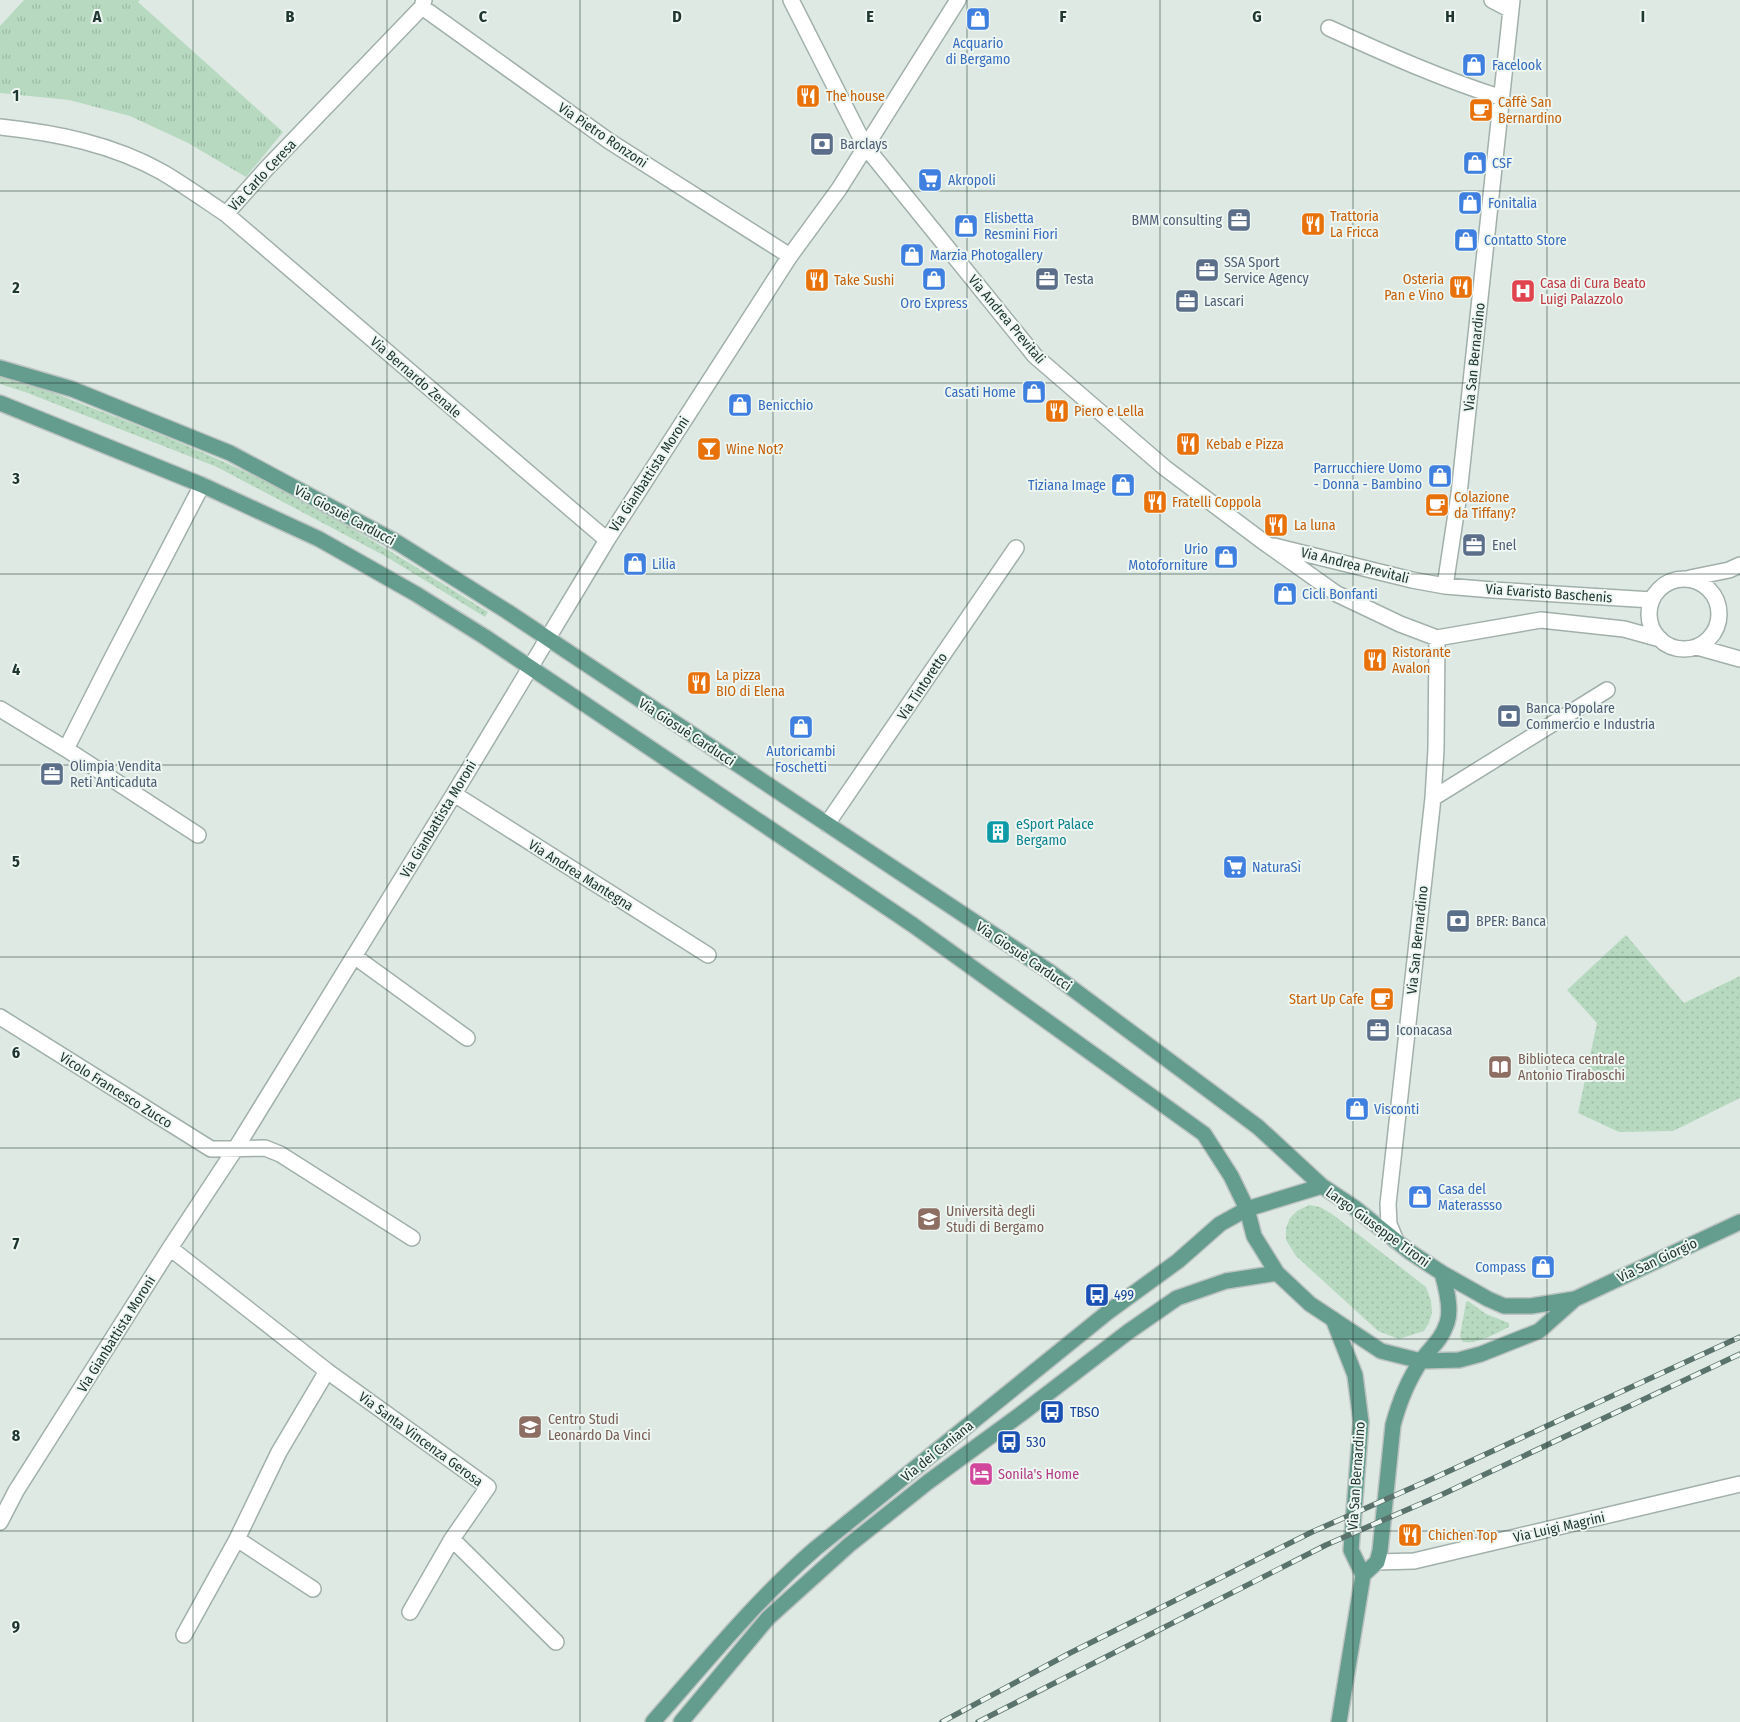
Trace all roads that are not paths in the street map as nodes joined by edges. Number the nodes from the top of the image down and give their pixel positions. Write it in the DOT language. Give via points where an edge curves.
graph roads {
  1 [pos="791,0"];
  2 [pos="958,0"];
  3 [pos="1492,0"];
  4 [pos="424,2"];
  5 [pos="1512,5"];
  6 [pos="1329,28"];
  7 [pos="1502,98"];
  8 [pos="0,127"];
  9 [pos="865,146"];
  10 [pos="226,214"];
  11 [pos="790,256"];
  12 [pos="0,368"];
  13 [pos="0,403"];
  14 [pos="202,484"];
  15 [pos="606,540"];
  16 [pos="1265,543"];
  17 [pos="1016,548"];
  18 [pos="1740,565"];
  19 [pos="1688,579"];
  20 [pos="1446,586"];
  21 [pos="1652,600"];
  22 [pos="1437,638"];
  23 [pos="547,639"];
  24 [pos="1660,639"];
  25 [pos="1697,647"];
  26 [pos="1740,659"];
  27 [pos="530,667"];
  28 [pos="1607,690"];
  29 [pos="0,709"];
  30 [pos="66,749"];
  31 [pos="454,794"];
  32 [pos="1433,798"];
  33 [pos="827,824"];
  34 [pos="198,835"];
  35 [pos="708,955"];
  36 [pos="354,956"];
  37 [pos="0,1017"];
  38 [pos="467,1038"];
  39 [pos="236,1148"];
  40 [pos="1322,1186"];
  41 [pos="1247,1209"];
  42 [pos="1740,1222"];
  43 [pos="412,1238"];
  44 [pos="1396,1240"];
  45 [pos="170,1248"];
  46 [pos="1277,1273"];
  47 [pos="1442,1273"];
  48 [pos="1575,1298"];
  49 [pos="1333,1319"];
  50 [pos="1421,1361"];
  51 [pos="327,1372"];
  52 [pos="1740,1484"];
  53 [pos="4,1504"];
  54 [pos="0,1522"];
  55 [pos="452,1539"];
  56 [pos="237,1540"];
  57 [pos="1377,1562"];
  58 [pos="1363,1575"];
  59 [pos="313,1589"];
  60 [pos="410,1612"];
  61 [pos="184,1635"];
  62 [pos="556,1642"];
  63 [pos="653,1722"];
  64 [pos="681,1722"];
  65 [pos="1339,1722"];
  1 -- 9 [label="street, Via Andrea Previtali"];
  2 -- 9 [label="street, Via Gianbattista Moroni"];
  3 -- 5 [label="street"];
  4 -- 10 [label="street, Via Carlo Ceresa"];
  4 -- 11 [label="street, Via Pietro Ronzoni" via="609,141"];
  5 -- 7 [label="street, Via San Bernardino"];
  6 -- 7 [label="street" via="1400,61"];
  7 -- 20 [label="street, Via San Bernardino"];
  8 -- 10 [label="street, Via Carlo Ceresa" via="88,142 127,156 161,172"];
  9 -- 11 [label="street, Via Gianbattista Moroni" via="839,189"];
  9 -- 16 [label="street, Via Andrea Previtali" via="1035,356 1164,468"];
  10 -- 15 [label="street, Via Bernardo Zenale"];
  11 -- 15 [label="street, Via Gianbattista Moroni"];
  12 -- 23 [label="main road, Via Giosuè Carducci" via="72,389 230,452 398,543"];
  13 -- 14 [label="main road"];
  14 -- 27 [label="main road" via="319,539 416,594"];
  14 -- 30 [label="street"];
  15 -- 23 [label="street, Via Gianbattista Moroni"];
  16 -- 20 [label="street, Via Andrea Previtali"];
  16 -- 22 [label="street, Via Andrea Previtali" via="1337,594"];
  17 -- 33 [label="street, Via Tintoretto"];
  18 -- 19 [label="street"];
  19 -- 21 [label="street" via="1667,583"];
  19 -- 25 [label="street" via="1710,588 1720,610 1715,632"];
  20 -- 21 [label="street, Via Evaristo Baschenis"];
  21 -- 24 [label="street" via="1650,621"];
  22 -- 24 [label="street, Via Evaristo Baschenis" via="1541,620 1624,630"];
  22 -- 32 [label="street, Via San Bernardino"];
  23 -- 27 [label="street, Via Gianbattista Moroni"];
  23 -- 33 [label="main road, Via Giosuè Carducci"];
  24 -- 25 [label="street, Via Evaristo Baschenis" via="1677,649"];
  25 -- 26 [label="street, Via Evaristo Baschenis"];
  27 -- 31 [label="street, Via Gianbattista Moroni"];
  27 -- 41 [label="main road" via="913,925 1204,1134 1231,1176"];
  28 -- 32 [label="street"];
  29 -- 30 [label="street"];
  30 -- 34 [label="street"];
  31 -- 35 [label="street, Via Andrea Mantegna"];
  31 -- 36 [label="street, Via Gianbattista Moroni"];
  32 -- 44 [label="street, Via San Bernardino" via="1388,1204 1389,1224"];
  33 -- 40 [label="main road, Via Giosuè Carducci" via="1050,972 1258,1127"];
  36 -- 38 [label="street"];
  36 -- 39 [label="street, Via Gianbattista Moroni"];
  37 -- 39 [label="street, Vicolo Francesco Zucco" via="211,1149"];
  39 -- 43 [label="street" via="265,1148 280,1154"];
  39 -- 45 [label="street, Via Gianbattista Moroni"];
  40 -- 41 [label="main road, Largo Giuseppe Tironi"];
  40 -- 44 [label="main road, Largo Giuseppe Tironi"];
  41 -- 46 [label="main road" via="1254,1236"];
  41 -- 63 [label="main road, Via dei Caniana" via="1220,1224 1178,1261 1108,1312 815,1549 764,1597"];
  42 -- 48 [label="main road, Via San Giorgio"];
  44 -- 47 [label="main road, Largo Giuseppe Tironi"];
  45 -- 51 [label="street, Via Santa Vincenza Gerosa"];
  45 -- 53 [label="street, Via Gianbattista Moroni"];
  46 -- 49 [label="main road" via="1310,1304"];
  46 -- 64 [label="main road, Via dei Caniana" via="1226,1281 1177,1298 935,1477 849,1545 768,1618"];
  47 -- 48 [label="main road, Via San Giorgio" via="1504,1306 1531,1306"];
  47 -- 50 [label="main road, Largo Giuseppe Tironi" via="1448,1296 1448,1322 1437,1344"];
  48 -- 50 [label="main road, Via San Giorgio" via="1539,1330 1504,1346 1459,1360"];
  49 -- 50 [label="main road" via="1381,1351"];
  49 -- 58 [label="main road, Via San Bernardino" via="1355,1375 1361,1422 1351,1550"];
  50 -- 57 [label="main road" via="1404,1392 1394,1425"];
  51 -- 55 [label="street, Via Santa Vincenza Gerosa" via="488,1488"];
  51 -- 56 [label="street" via="279,1452"];
  52 -- 57 [label="street, Via Luigi Magrini" via="1414,1561"];
  53 -- 54 [label="street, Via Gianbattista Moroni"];
  55 -- 60 [label="street, Via Santa Vincenza Gerosa"];
  55 -- 62 [label="street"];
  56 -- 59 [label="street"];
  56 -- 61 [label="street"];
  57 -- 58 [label="main road"];
  58 -- 65 [label="main road"];
}
